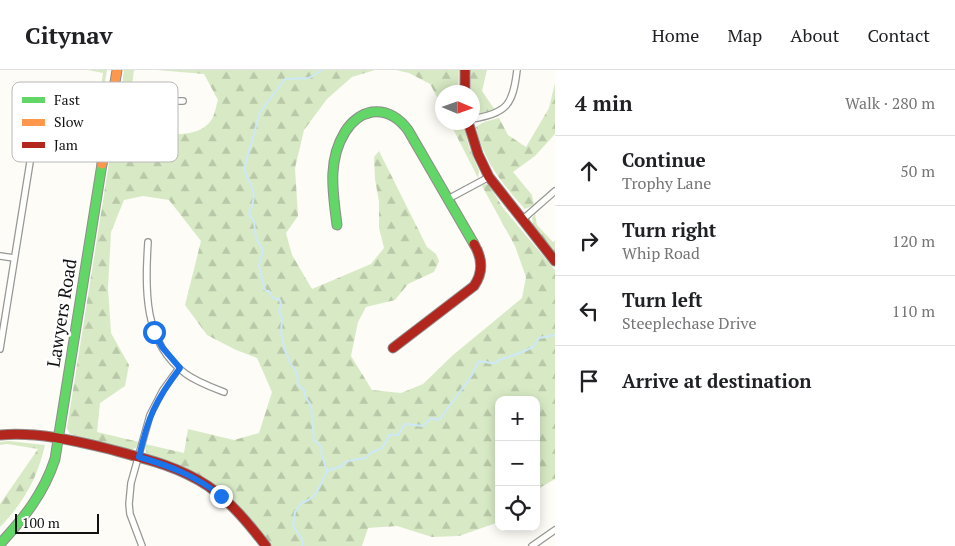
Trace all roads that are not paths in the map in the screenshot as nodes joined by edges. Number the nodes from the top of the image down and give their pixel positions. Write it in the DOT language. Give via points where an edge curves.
graph roads {
  1 [pos="465,70"];
  2 [pos="517,70"];
  3 [pos="465,85"];
  4 [pos="178,101"];
  5 [pos="182,101"];
  6 [pos="480,117"];
  7 [pos="470,130"];
  8 [pos="30,162"];
  9 [pos="102,162"];
  10 [pos="489,177"];
  11 [pos="555,191"];
  12 [pos="448,199"];
  13 [pos="522,220"];
  14 [pos="337,225"];
  15 [pos="148,242"];
  16 [pos="0,256"];
  17 [pos="14,258"];
  18 [pos="555,262"];
  19 [pos="392,348"];
  20 [pos="0,349"];
  21 [pos="180,368"];
  22 [pos="224,392"];
  23 [pos="0,435"];
  24 [pos="59,437"];
  25 [pos="139,457"];
  26 [pos="555,530"];
  27 [pos="0,544"];
  28 [pos="142,546"];
  29 [pos="266,546"];
  30 [pos="532,546"];
  1 -- 3 [label="street"];
  2 -- 6 [label="street" via="514,91 506,106 497,113"];
  4 -- 5 [label="street"];
  7 -- 10 [label="street"];
  8 -- 17 [label="street"];
  9 -- 24 [label="street, Lawyers Road"];
  10 -- 12 [label="street"];
  10 -- 13 [label="street"];
  11 -- 13 [label="street"];
  12 -- 14 [label="street" via="400,121 388,113 369,113 349,126 335,150 331,182"];
  12 -- 19 [label="street" via="480,255 480,274 470,291"];
  13 -- 18 [label="street"];
  15 -- 21 [label="street" via="147,298 151,322 160,342"];
  16 -- 17 [label="street"];
  17 -- 20 [label="street"];
  21 -- 22 [label="street"];
  21 -- 25 [label="street" via="150,415"];
  23 -- 24 [label="street" via="27,433"];
  24 -- 25 [label="street"];
  24 -- 27 [label="street, Lawyers Road" via="51,472 41,495"];
  25 -- 28 [label="street" via="131,482 129,504"];
  25 -- 29 [label="street" via="182,471 210,487 244,518"];
  26 -- 30 [label="street"];
}
